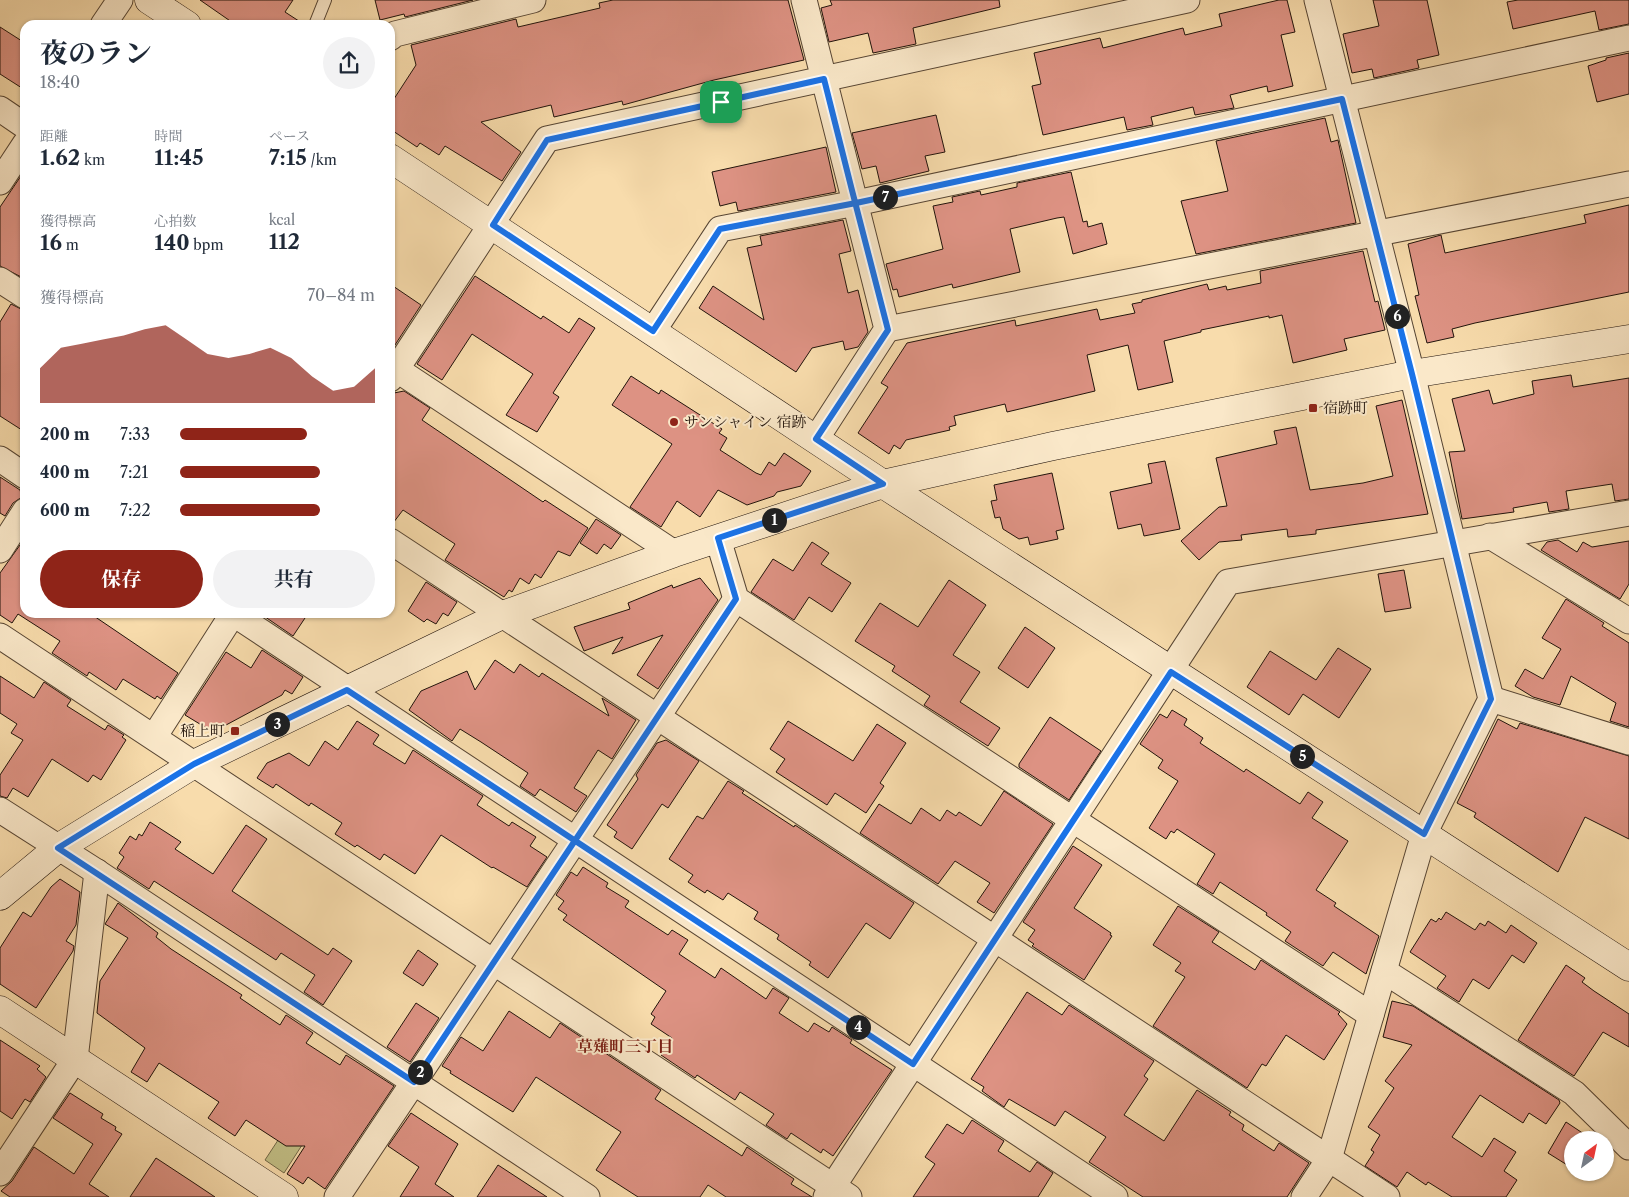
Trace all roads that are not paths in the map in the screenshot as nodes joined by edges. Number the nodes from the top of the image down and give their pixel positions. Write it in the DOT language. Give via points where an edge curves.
graph roads {
  1 [pos="120,0"];
  2 [pos="149,0"];
  3 [pos="325,0"];
  4 [pos="533,0"];
  5 [pos="804,0"];
  6 [pos="1187,0"];
  7 [pos="1317,0"];
  8 [pos="505,3"];
  9 [pos="106,20"];
  10 [pos="179,20"];
  11 [pos="317,20"];
  12 [pos="395,34"];
  13 [pos="1629,38"];
  14 [pos="824,79"];
  15 [pos="1342,99"];
  16 [pos="0,109"];
  17 [pos="20,123"];
  18 [pos="20,152"];
  19 [pos="395,161"];
  20 [pos="0,182"];
  21 [pos="1629,184"];
  22 [pos="856,203"];
  23 [pos="493,225"];
  24 [pos="1376,232"];
  25 [pos="0,280"];
  26 [pos="20,293"];
  27 [pos="888,330"];
  28 [pos="653,331"];
  29 [pos="1629,340"];
  30 [pos="395,368"];
  31 [pos="395,374"];
  32 [pos="1412,374"];
  33 [pos="816,439"];
  34 [pos="0,459"];
  35 [pos="20,473"];
  36 [pos="883,484"];
  37 [pos="1629,513"];
  38 [pos="20,519"];
  39 [pos="1490,536"];
  40 [pos="718,538"];
  41 [pos="1452,542"];
  42 [pos="395,545"];
  43 [pos="0,550"];
  44 [pos="674,553"];
  45 [pos="736,599"];
  46 [pos="500,616"];
  47 [pos="230,618"];
  48 [pos="240,618"];
  49 [pos="1629,621"];
  50 [pos="0,636"];
  51 [pos="1171,672"];
  52 [pos="347,690"];
  53 [pos="1491,699"];
  54 [pos="658,716"];
  55 [pos="154,737"];
  56 [pos="1629,742"];
  57 [pos="194,764"];
  58 [pos="0,810"];
  59 [pos="1074,819"];
  60 [pos="1424,834"];
  61 [pos="575,841"];
  62 [pos="58,848"];
  63 [pos="97,872"];
  64 [pos="0,896"];
  65 [pos="994,940"];
  66 [pos="494,962"];
  67 [pos="1629,967"];
  68 [pos="1384,971"];
  69 [pos="0,1010"];
  70 [pos="1371,1015"];
  71 [pos="75,1060"];
  72 [pos="913,1064"];
  73 [pos="414,1082"];
  74 [pos="1629,1147"];
  75 [pos="1329,1159"];
  76 [pos="0,1173"];
  77 [pos="836,1194"];
  78 [pos="284,1197"];
  79 [pos="337,1197"];
  80 [pos="587,1197"];
  81 [pos="1115,1197"];
  82 [pos="1304,1197"];
  83 [pos="1387,1197"];
  1 -- 9 [label="street"];
  2 -- 10 [label="street"];
  3 -- 11 [label="lane"];
  4 -- 8 [label="street"];
  5 -- 14 [label="street"];
  6 -- 14 [label="street"];
  7 -- 15 [label="street"];
  8 -- 12 [label="street"];
  13 -- 15 [label="street"];
  14 -- 22 [label="street"];
  14 -- 23 [label="street" via="547,140"];
  15 -- 22 [label="street"];
  15 -- 24 [label="street"];
  16 -- 17 [label="street"];
  18 -- 20 [label="street"];
  19 -- 23 [label="street"];
  21 -- 24 [label="street"];
  22 -- 27 [label="street"];
  22 -- 28 [label="street" via="720,229"];
  23 -- 28 [label="street"];
  23 -- 30 [label="street"];
  24 -- 27 [label="street"];
  24 -- 32 [label="street"];
  25 -- 26 [label="street"];
  27 -- 33 [label="street"];
  28 -- 33 [label="street"];
  29 -- 32 [label="street"];
  31 -- 44 [label="street"];
  32 -- 36 [label="street" via="1053,446"];
  32 -- 41 [label="street"];
  33 -- 36 [label="street"];
  34 -- 35 [label="street"];
  36 -- 40 [label="street"];
  36 -- 51 [label="street"];
  37 -- 39 [label="street"];
  38 -- 43 [label="street"];
  39 -- 41 [label="street"];
  39 -- 49 [label="street"];
  40 -- 44 [label="street"];
  40 -- 45 [label="street"];
  41 -- 51 [label="street" via="1228,582"];
  41 -- 53 [label="street"];
  42 -- 46 [label="street"];
  44 -- 46 [label="street"];
  45 -- 54 [label="street"];
  45 -- 59 [label="street"];
  46 -- 52 [label="street"];
  46 -- 54 [label="street"];
  47 -- 55 [label="street"];
  48 -- 52 [label="street"];
  50 -- 55 [label="street"];
  51 -- 59 [label="street"];
  51 -- 60 [label="street"];
  52 -- 57 [label="street"];
  52 -- 61 [label="street"];
  53 -- 56 [label="street"];
  53 -- 60 [label="street"];
  54 -- 61 [label="street"];
  54 -- 65 [label="street"];
  55 -- 57 [label="street"];
  57 -- 62 [label="street"];
  57 -- 66 [label="street"];
  58 -- 62 [label="street"];
  59 -- 65 [label="street"];
  59 -- 70 [label="street"];
  60 -- 67 [label="street"];
  60 -- 68 [label="street"];
  61 -- 66 [label="street"];
  61 -- 72 [label="street"];
  62 -- 63 [label="street"];
  62 -- 64 [label="street"];
  63 -- 71 [label="street"];
  63 -- 73 [label="street"];
  65 -- 72 [label="street"];
  65 -- 75 [label="street"];
  66 -- 73 [label="street"];
  66 -- 77 [label="street"];
  68 -- 70 [label="street"];
  68 -- 74 [label="street" via="1574,1093"];
  69 -- 71 [label="street"];
  70 -- 75 [label="street"];
  71 -- 76 [label="street"];
  71 -- 78 [label="street"];
  72 -- 77 [label="street"];
  72 -- 81 [label="street"];
  73 -- 79 [label="street"];
  73 -- 80 [label="street"];
  75 -- 82 [label="street"];
  75 -- 83 [label="street"];
}
